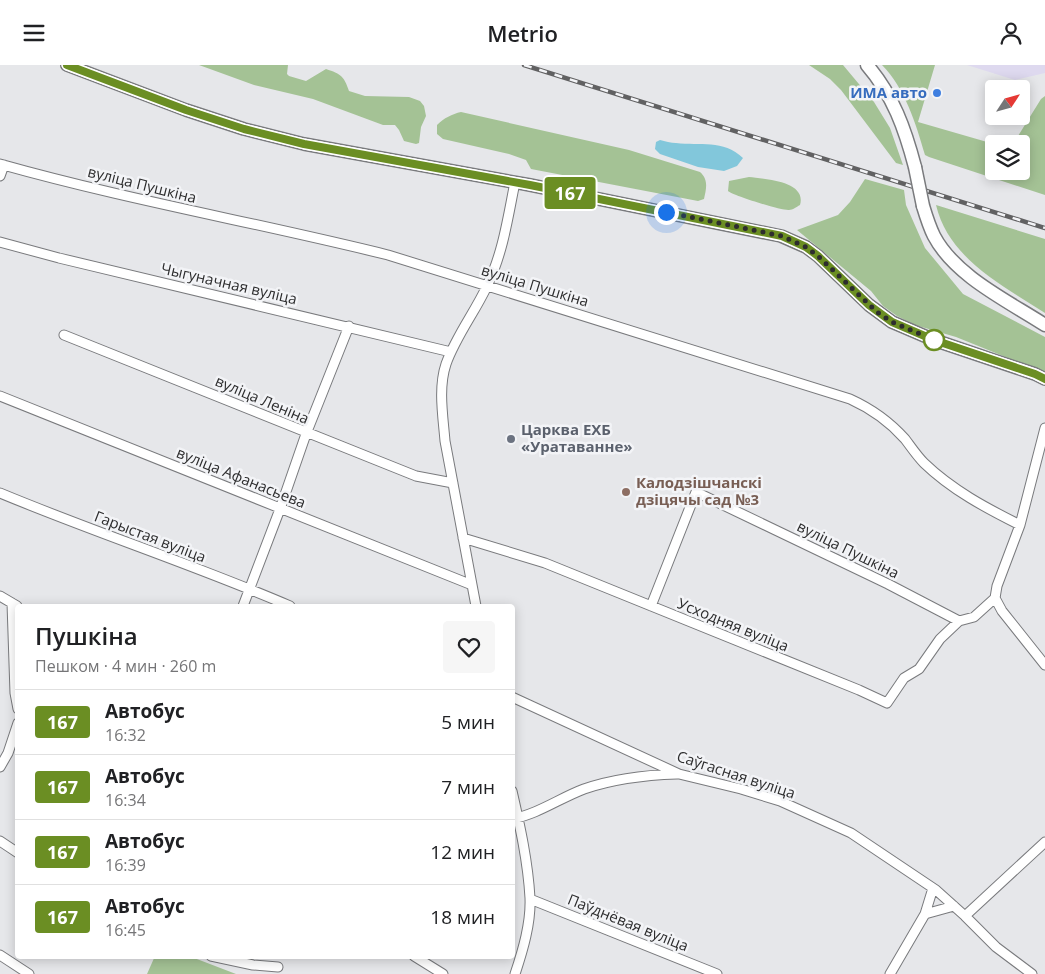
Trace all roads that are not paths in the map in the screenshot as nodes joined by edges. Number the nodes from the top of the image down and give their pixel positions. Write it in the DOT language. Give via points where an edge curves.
graph roads {
  1 [pos="67,65"];
  2 [pos="867,65"];
  3 [pos="2,164"];
  4 [pos="0,176"];
  5 [pos="515,182"];
  6 [pos="0,243"];
  7 [pos="488,285"];
  8 [pos="1045,325"];
  9 [pos="349,326"];
  10 [pos="64,335"];
  11 [pos="452,351"];
  12 [pos="1045,379"];
  13 [pos="0,396"];
  14 [pos="1045,427"];
  15 [pos="306,433"];
  16 [pos="453,483"];
  17 [pos="0,493"];
  18 [pos="280,509"];
  19 [pos="1020,525"];
  20 [pos="463,538"];
  21 [pos="472,585"];
  22 [pos="250,589"];
  23 [pos="0,596"];
  24 [pos="995,598"];
  25 [pos="244,604"];
  26 [pos="285,604"];
  27 [pos="476,604"];
  28 [pos="15,605"];
  29 [pos="651,606"];
  30 [pos="960,621"];
  31 [pos="1045,665"];
  32 [pos="15,697"];
  33 [pos="515,698"];
  34 [pos="15,732"];
  35 [pos="0,767"];
  36 [pos="680,774"];
  37 [pos="515,819"];
  38 [pos="0,841"];
  39 [pos="1045,842"];
  40 [pos="15,851"];
  41 [pos="933,888"];
  42 [pos="530,899"];
  43 [pos="954,906"];
  44 [pos="925,914"];
  45 [pos="965,916"];
  46 [pos="0,955"];
  47 [pos="225,959"];
  48 [pos="420,959"];
  49 [pos="278,967"];
  50 [pos="29,974"];
  51 [pos="443,974"];
  52 [pos="515,974"];
  53 [pos="717,974"];
  54 [pos="890,974"];
  55 [pos="1032,974"];
  1 -- 5 [label="street" via="244,129 304,144"];
  2 -- 8 [label="main road, bridge" via="902,121 934,237 961,269"];
  3 -- 4 [label="street"];
  3 -- 7 [label="street, вуліца Пушкіна" via="388,255"];
  5 -- 7 [label="street" via="505,237"];
  5 -- 12 [label="street" via="782,236 818,256 869,305 892,322"];
  6 -- 9 [label="street, Чыгуначная вуліца"];
  7 -- 11 [label="street"];
  7 -- 19 [label="street, вуліца Пушкіна" via="850,399 886,419 923,462 943,479"];
  9 -- 11 [label="street, Чыгуначная вуліца"];
  9 -- 15 [label="street"];
  10 -- 15 [label="street, вуліца Леніна"];
  11 -- 16 [label="street" via="446,365 442,393 445,441"];
  13 -- 18 [label="street, вуліца Афанасьева"];
  14 -- 19 [label="street"];
  15 -- 16 [label="street, вуліца Леніна" via="416,476"];
  15 -- 18 [label="street"];
  16 -- 20 [label="street"];
  17 -- 22 [label="street, Гарыстая вуліца"];
  18 -- 21 [label="street, вуліца Афанасьева"];
  18 -- 22 [label="street"];
  19 -- 24 [label="street"];
  20 -- 21 [label="street"];
  20 -- 29 [label="street, Усходняя вуліца" via="545,563"];
  21 -- 27 [label="street"];
  22 -- 25 [label="street"];
  22 -- 26 [label="street, Гарыстая вуліца"];
  23 -- 28 [label="street"];
  24 -- 30 [label="street" via="974,617"];
  24 -- 31 [label="street"];
  28 -- 32 [label="street"];
  29 -- 30 [label="street, Усходняя вуліца" via="887,703 904,678 919,669 940,639"];
  29 -- 30 [label="street, вуліца Пушкіна" via="696,492"];
  33 -- 36 [label="street, Саўгасная вуліца"];
  34 -- 35 [label="street"];
  36 -- 37 [label="street" via="614,781 585,789"];
  36 -- 41 [label="street, Саўгасная вуліца" via="780,801 851,833"];
  37 -- 42 [label="street" via="526,862"];
  38 -- 40 [label="street"];
  39 -- 45 [label="street"];
  41 -- 43 [label="street, Саўгасная вуліца"];
  41 -- 44 [label="street"];
  42 -- 52 [label="street"];
  42 -- 53 [label="street, Паўднёвая вуліца"];
  43 -- 44 [label="street"];
  43 -- 45 [label="street, Саўгасная вуліца"];
  44 -- 54 [label="street"];
  45 -- 55 [label="street, Саўгасная вуліца" via="996,947"];
  46 -- 50 [label="street"];
  47 -- 49 [label="street"];
  48 -- 51 [label="street"];
}
